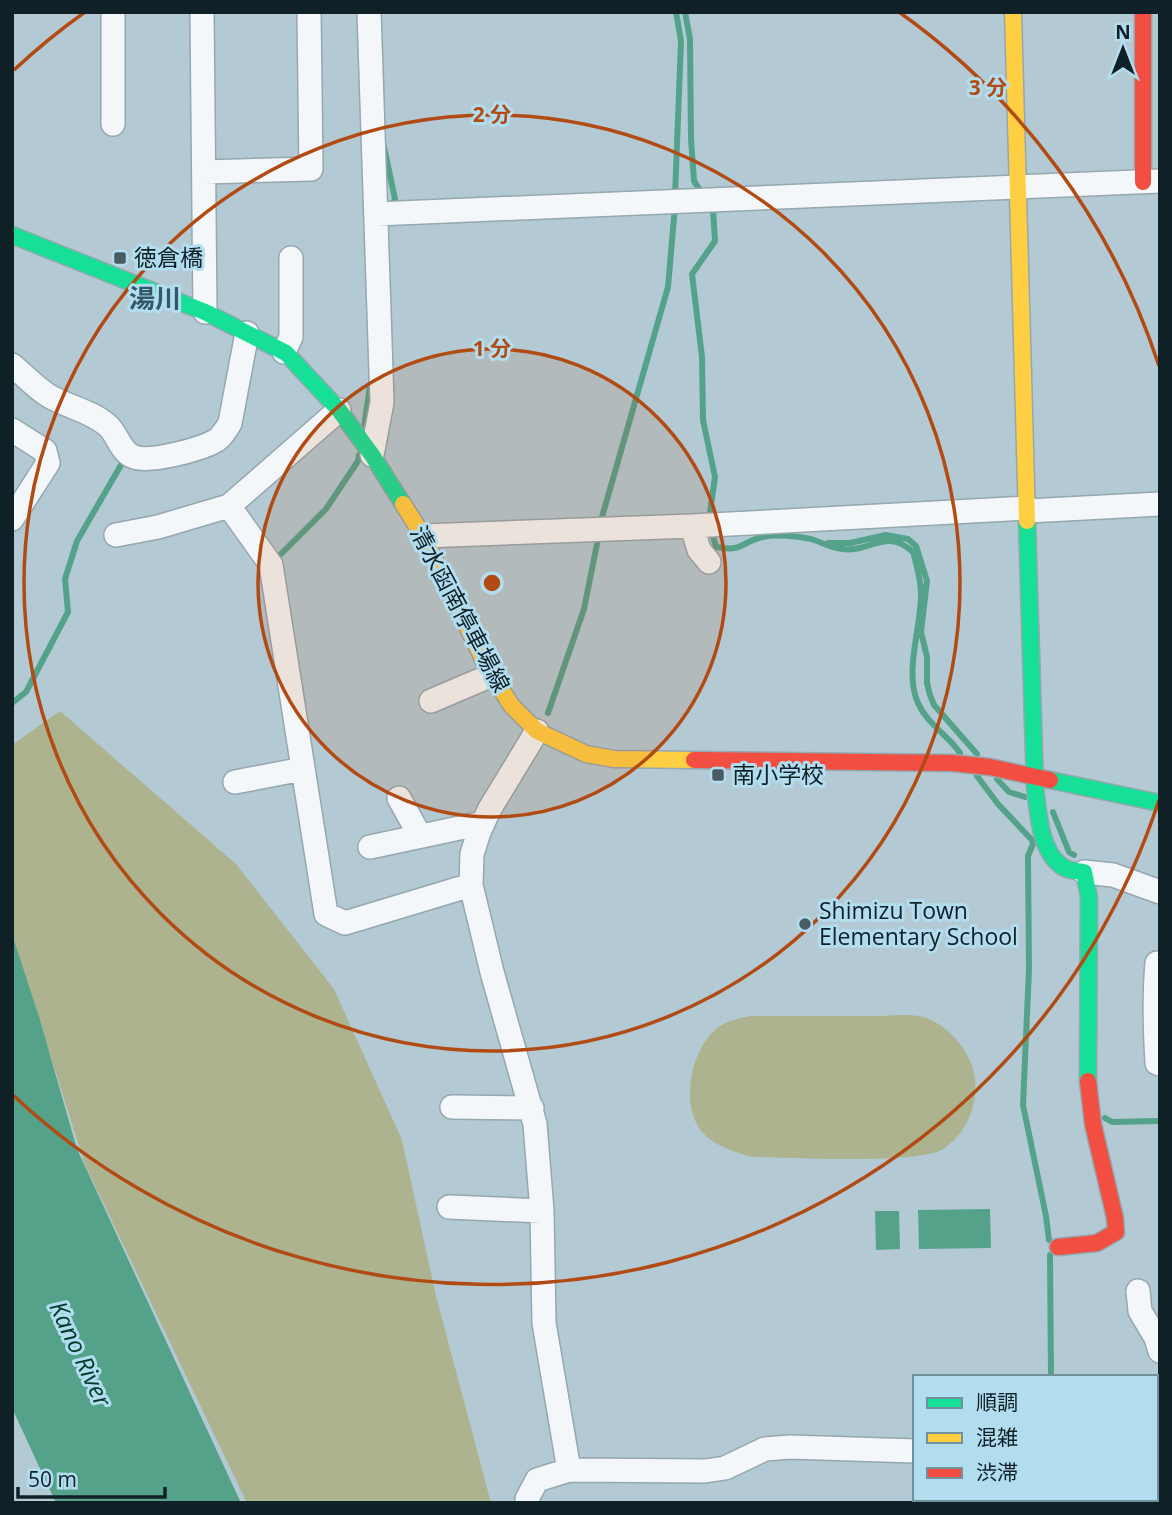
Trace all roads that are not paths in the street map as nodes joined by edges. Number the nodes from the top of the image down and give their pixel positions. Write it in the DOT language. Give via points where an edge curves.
graph roads {
  1 [pos="113,12"];
  2 [pos="202,12"];
  3 [pos="309,12"];
  4 [pos="369,12"];
  5 [pos="1013,12"];
  6 [pos="1149,14"];
  7 [pos="113,124"];
  8 [pos="204,172"];
  9 [pos="1151,182"];
  10 [pos="1019,189"];
  11 [pos="376,214"];
  12 [pos="12,235"];
  13 [pos="291,258"];
  14 [pos="205,312"];
  15 [pos="247,333"];
  16 [pos="284,352"];
  17 [pos="12,365"];
  18 [pos="339,411"];
  19 [pos="12,430"];
  20 [pos="372,455"];
  21 [pos="1160,505"];
  22 [pos="229,506"];
  23 [pos="1028,510"];
  24 [pos="12,519"];
  25 [pos="692,526"];
  26 [pos="116,535"];
  27 [pos="423,536"];
  28 [pos="709,562"];
  29 [pos="492,675"];
  30 [pos="431,701"];
  31 [pos="537,730"];
  32 [pos="303,769"];
  33 [pos="1034,776"];
  34 [pos="235,782"];
  35 [pos="399,798"];
  36 [pos="1160,803"];
  37 [pos="483,823"];
  38 [pos="421,836"];
  39 [pos="370,847"];
  40 [pos="1084,872"];
  41 [pos="471,885"];
  42 [pos="1160,892"];
  43 [pos="1159,959"];
  44 [pos="1160,1064"];
  45 [pos="452,1107"];
  46 [pos="532,1108"];
  47 [pos="449,1206"];
  48 [pos="542,1211"];
  49 [pos="1058,1247"];
  50 [pos="1138,1291"];
  51 [pos="1160,1351"];
  52 [pos="913,1451"];
  53 [pos="569,1471"];
  54 [pos="527,1499"];
  1 -- 7 [label="street"];
  2 -- 8 [label="street"];
  3 -- 8 [label="street" via="311,169"];
  4 -- 11 [label="street"];
  5 -- 10 [label="street"];
  6 -- 9 [label="street"];
  8 -- 14 [label="street"];
  9 -- 10 [label="street"];
  10 -- 11 [label="street"];
  10 -- 23 [label="street"];
  11 -- 20 [label="street" via="382,402"];
  12 -- 14 [label="street, 清水函南停車場線"];
  13 -- 16 [label="street" via="291,337"];
  14 -- 15 [label="street, 清水函南停車場線"];
  15 -- 16 [label="street, 清水函南停車場線"];
  15 -- 17 [label="street" via="230,423 223,435 198,449 142,459 126,453 107,425 47,395"];
  16 -- 18 [label="street, 清水函南停車場線"];
  18 -- 20 [label="street, 清水函南停車場線"];
  18 -- 22 [label="street"];
  19 -- 24 [label="street" via="45,451 48,463"];
  20 -- 27 [label="street, 清水函南停車場線"];
  21 -- 23 [label="street"];
  22 -- 26 [label="street"];
  22 -- 32 [label="street" via="271,565"];
  23 -- 25 [label="street"];
  23 -- 33 [label="street"];
  25 -- 27 [label="street"];
  25 -- 28 [label="street" via="699,550"];
  27 -- 29 [label="street, 清水函南停車場線"];
  29 -- 30 [label="street"];
  29 -- 31 [label="street, 清水函南停車場線" via="510,705"];
  31 -- 33 [label="street, 清水函南停車場線" via="567,747 605,758 952,763"];
  31 -- 37 [label="street"];
  32 -- 34 [label="street"];
  32 -- 41 [label="street" via="326,914 345,923"];
  33 -- 36 [label="street, 清水函南停車場線"];
  33 -- 40 [label="street" via="1041,824 1055,861"];
  35 -- 38 [label="street"];
  37 -- 38 [label="street"];
  37 -- 41 [label="street" via="472,854"];
  38 -- 39 [label="street"];
  40 -- 42 [label="street" via="1113,876"];
  40 -- 49 [label="street" via="1089,897 1087,1071 1116,1233 1095,1244"];
  41 -- 46 [label="street"];
  43 -- 44 [label="street" via="1156,1044"];
  45 -- 46 [label="street"];
  46 -- 48 [label="street"];
  47 -- 48 [label="street"];
  48 -- 53 [label="street" via="544,1323"];
  50 -- 51 [label="street" via="1140,1311"];
  52 -- 53 [label="street" via="790,1447 765,1449 725,1468 705,1471"];
  53 -- 54 [label="street" via="537,1480"];
}
